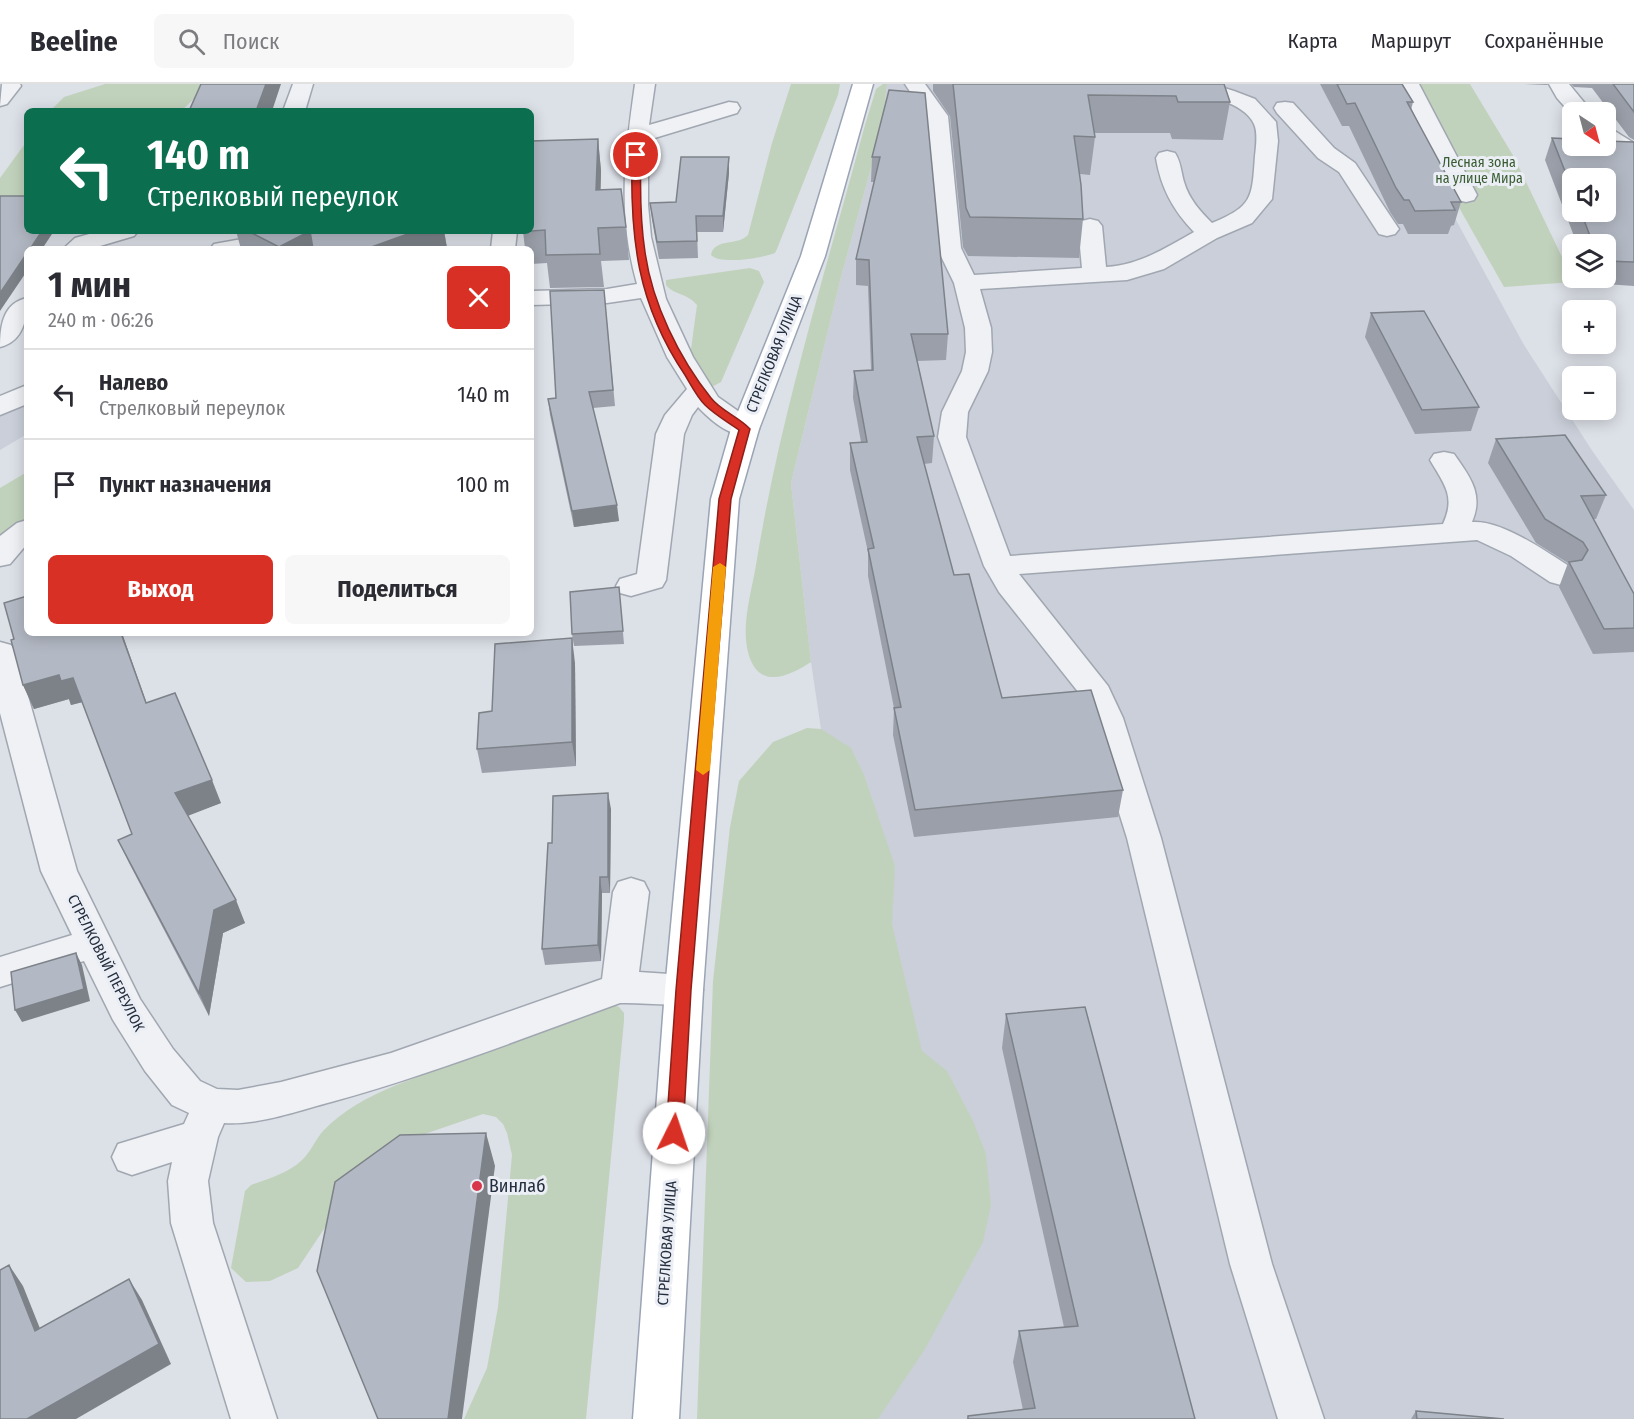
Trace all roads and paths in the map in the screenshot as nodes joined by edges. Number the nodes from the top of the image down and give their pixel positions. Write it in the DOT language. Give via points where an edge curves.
graph roads {
  1 [pos="303,84"];
  2 [pos="645,84"];
  3 [pos="863,84"];
  4 [pos="915,84"];
  5 [pos="1188,84"];
  6 [pos="1409,84"];
  7 [pos="1559,84"];
  8 [pos="1572,102"];
  9 [pos="295,108"];
  10 [pos="729,108"];
  11 [pos="1264,122"];
  12 [pos="637,136"];
  13 [pos="1616,142"];
  14 [pos="1634,153"];
  15 [pos="1167,158"];
  16 [pos="1466,195"];
  17 [pos="1090,226"];
  18 [pos="1387,229"];
  19 [pos="1209,233"];
  20 [pos="115,234"];
  21 [pos="129,234"];
  22 [pos="79,246"];
  23 [pos="119,246"];
  24 [pos="232,246"];
  25 [pos="312,246"];
  26 [pos="1095,274"];
  27 [pos="966,283"];
  28 [pos="649,290"];
  29 [pos="534,298"];
  30 [pos="24,309"];
  31 [pos="0,339"];
  32 [pos="702,390"];
  33 [pos="24,395"];
  34 [pos="0,407"];
  35 [pos="744,429"];
  36 [pos="1444,460"];
  37 [pos="24,531"];
  38 [pos="1453,533"];
  39 [pos="0,558"];
  40 [pos="999,566"];
  41 [pos="1561,575"];
  42 [pos="631,586"];
  43 [pos="0,653"];
  44 [pos="631,892"];
  45 [pos="94,943"];
  46 [pos="0,972"];
  47 [pos="619,988"];
  48 [pos="684,990"];
  49 [pos="205,1122"];
  50 [pos="132,1157"];
  51 [pos="254,1419"];
  52 [pos="656,1419"];
  53 [pos="1301,1419"];
  1 -- 9 [label="street"];
  2 -- 12 [label="street"];
  3 -- 35 [label="main road, СТРЕЛКОВАЯ УЛИЦА" via="813,256"];
  4 -- 27 [label="street" via="937,116 949,248"];
  5 -- 11 [label="street" via="1247,104"];
  6 -- 16 [label="street"];
  7 -- 8 [label="street"];
  10 -- 12 [label="street"];
  11 -- 18 [label="street" via="1289,100 1326,153 1347,168"];
  11 -- 19 [label="street" via="1266,164 1261,199 1244,218"];
  12 -- 28 [label="street" via="640,253"];
  13 -- 14 [label="street"];
  15 -- 19 [label="street" via="1179,199 1188,214"];
  17 -- 26 [label="street"];
  19 -- 26 [label="street" via="1155,264 1127,273"];
  20 -- 22 [label="street"];
  21 -- 23 [label="street"];
  24 -- 25 [label="street" via="278,242"];
  26 -- 27 [label="street"];
  27 -- 40 [label="street" via="978,328 979,352 975,371 955,412 952,437"];
  28 -- 29 [label="street" via="608,297"];
  28 -- 32 [label="street" via="665,331"];
  30 -- 31 [label="street"];
  32 -- 35 [label="street" via="708,402"];
  32 -- 42 [label="street" via="678,413 670,434 651,580"];
  33 -- 34 [label="street"];
  35 -- 48 [label="main road, СТРЕЛКОВАЯ УЛИЦА" via="725,499"];
  36 -- 38 [label="street" via="1464,495 1465,509"];
  37 -- 39 [label="street"];
  38 -- 40 [label="street"];
  38 -- 41 [label="street" via="1478,531 1492,535"];
  40 -- 53 [label="street" via="1097,694 1107,718 1144,838 1251,1264"];
  43 -- 45 [label="street, СТРЕЛКОВЫЙ ПЕРЕУЛОК" via="59,871"];
  44 -- 47 [label="street"];
  45 -- 46 [label="street"];
  45 -- 49 [label="street, СТРЕЛКОВЫЙ ПЕРЕУЛОК" via="126,1009"];
  47 -- 48 [label="street"];
  47 -- 49 [label="street" via="391,1069 238,1107"];
  48 -- 52 [label="main road, СТРЕЛКОВАЯ УЛИЦА"];
  49 -- 50 [label="street"];
  49 -- 51 [label="street" via="188,1181 192,1223"];
}
